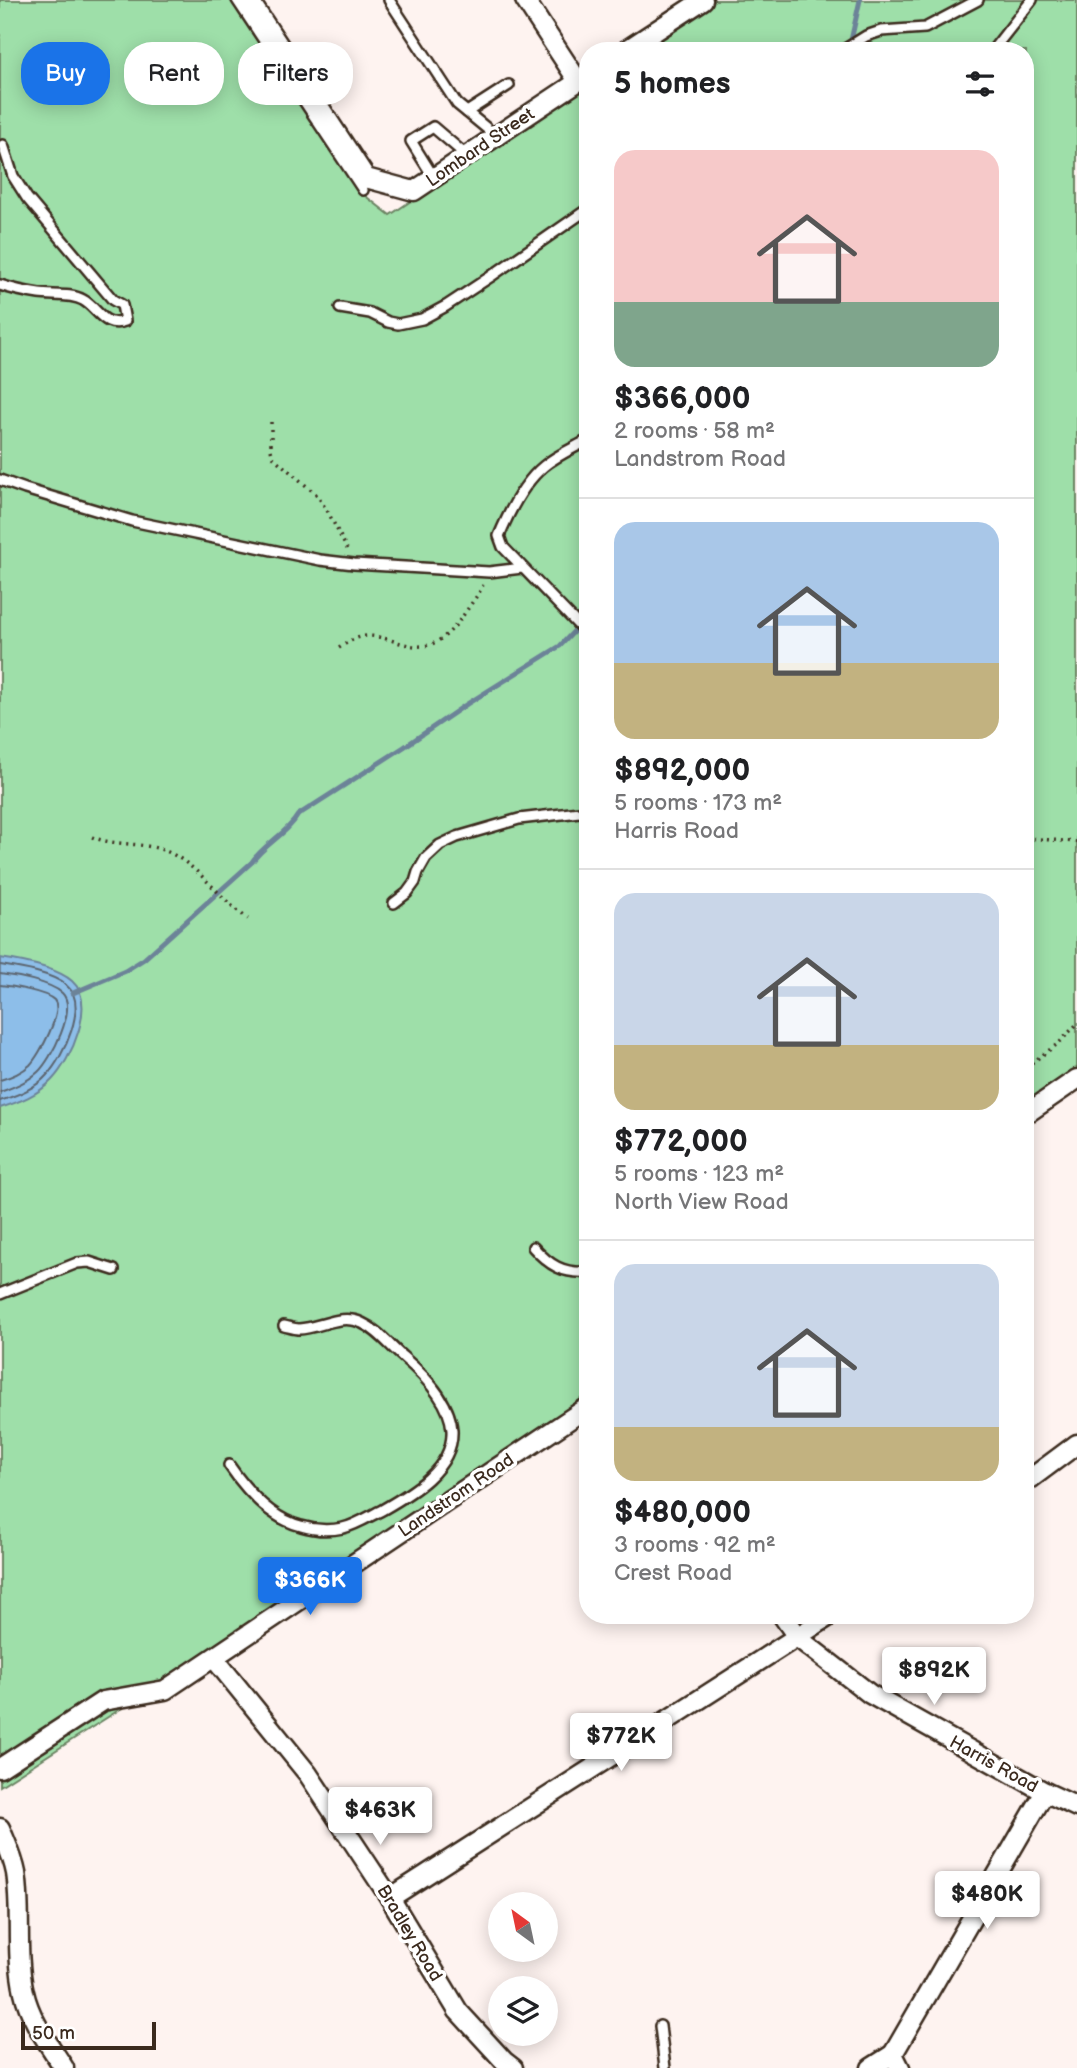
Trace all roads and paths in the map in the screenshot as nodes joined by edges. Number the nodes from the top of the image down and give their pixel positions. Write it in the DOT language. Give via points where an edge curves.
graph roads {
  1 [pos="237,0"];
  2 [pos="249,0"];
  3 [pos="389,0"];
  4 [pos="525,0"];
  5 [pos="704,0"];
  6 [pos="978,0"];
  7 [pos="1032,0"];
  8 [pos="639,42"];
  9 [pos="856,42"];
  10 [pos="999,42"];
  11 [pos="579,73"];
  12 [pos="579,81"];
  13 [pos="509,85"];
  14 [pos="467,112"];
  15 [pos="496,136"];
  16 [pos="3,145"];
  17 [pos="467,156"];
  18 [pos="434,178"];
  19 [pos="364,184"];
  20 [pos="579,215"];
  21 [pos="0,285"];
  22 [pos="340,308"];
  23 [pos="271,422"];
  24 [pos="579,445"];
  25 [pos="0,480"];
  26 [pos="354,564"];
  27 [pos="522,568"];
  28 [pos="489,572"];
  29 [pos="579,626"];
  30 [pos="339,648"];
  31 [pos="579,812"];
  32 [pos="92,837"];
  33 [pos="1034,839"];
  34 [pos="1077,842"];
  35 [pos="394,903"];
  36 [pos="248,919"];
  37 [pos="1077,1024"];
  38 [pos="1034,1061"];
  39 [pos="1077,1079"];
  40 [pos="1034,1109"];
  41 [pos="533,1247"];
  42 [pos="114,1270"];
  43 [pos="579,1272"];
  44 [pos="0,1294"];
  45 [pos="284,1326"];
  46 [pos="579,1413"];
  47 [pos="1077,1444"];
  48 [pos="229,1465"];
  49 [pos="1034,1476"];
  50 [pos="788,1624"];
  51 [pos="818,1624"];
  52 [pos="798,1638"];
  53 [pos="214,1658"];
  54 [pos="0,1768"];
  55 [pos="1045,1792"];
  56 [pos="1077,1807"];
  57 [pos="0,1828"];
  58 [pos="390,1898"];
  59 [pos="660,2026"];
  60 [pos="896,2061"];
  61 [pos="64,2068"];
  62 [pos="513,2068"];
  63 [pos="665,2068"];
  64 [pos="871,2068"];
  1 -- 19 [label="lane"];
  2 -- 19 [label="street"];
  3 -- 14 [label="lane" via="457,104"];
  4 -- 11 [label="street"];
  5 -- 8 [label="street"];
  6 -- 9 [label="lane" via="925,27 881,32"];
  7 -- 10 [label="lane"];
  12 -- 15 [label="street, Lombard Street"];
  13 -- 14 [label="lane"];
  14 -- 15 [label="lane"];
  15 -- 17 [label="street, Lombard Street"];
  16 -- 21 [label="lane" via="13,176 27,198 104,290 122,305 125,321 100,317 77,298"];
  17 -- 18 [label="street, Lombard Street"];
  17 -- 18 [label="lane" via="433,127 411,141"];
  18 -- 19 [label="street, Lombard Street" via="414,191"];
  20 -- 22 [label="lane" via="422,319 388,323 370,313"];
  23 -- 26 [label="path" via="273,457 317,495"];
  24 -- 27 [label="lane" via="544,466 504,524 499,536 503,547"];
  25 -- 26 [label="lane" via="132,521"];
  26 -- 28 [label="lane"];
  27 -- 28 [label="lane"];
  27 -- 29 [label="lane"];
  28 -- 30 [label="path" via="468,608 446,635 431,644 407,645 370,636"];
  31 -- 35 [label="lane" via="519,819 440,845 426,858 407,893"];
  32 -- 36 [label="path" via="170,853"];
  33 -- 34 [label="path"];
  37 -- 38 [label="path"];
  39 -- 40 [label="street"];
  41 -- 43 [label="lane" via="558,1269"];
  42 -- 44 [label="lane" via="77,1263"];
  45 -- 48 [label="lane" via="297,1329 341,1320 359,1321 375,1331 416,1369 444,1404 450,1417 450,1444 441,1465 421,1486 364,1519 334,1530 284,1519 266,1507"];
  46 -- 53 [label="street, Landstrom Road"];
  47 -- 49 [label="street"];
  50 -- 52 [label="street, Harris Road"];
  51 -- 52 [label="street"];
  52 -- 55 [label="street, Harris Road" via="870,1694"];
  52 -- 58 [label="street"];
  53 -- 54 [label="street, Landstrom Road" via="165,1690 103,1701"];
  53 -- 58 [label="street, Bradley Road" via="308,1774"];
  55 -- 56 [label="street, Harris Road"];
  55 -- 60 [label="street"];
  57 -- 61 [label="street" via="16,1874 24,1994 32,2017"];
  58 -- 62 [label="street, Bradley Road" via="458,2011"];
  59 -- 63 [label="lane"];
  60 -- 64 [label="street"];
}
